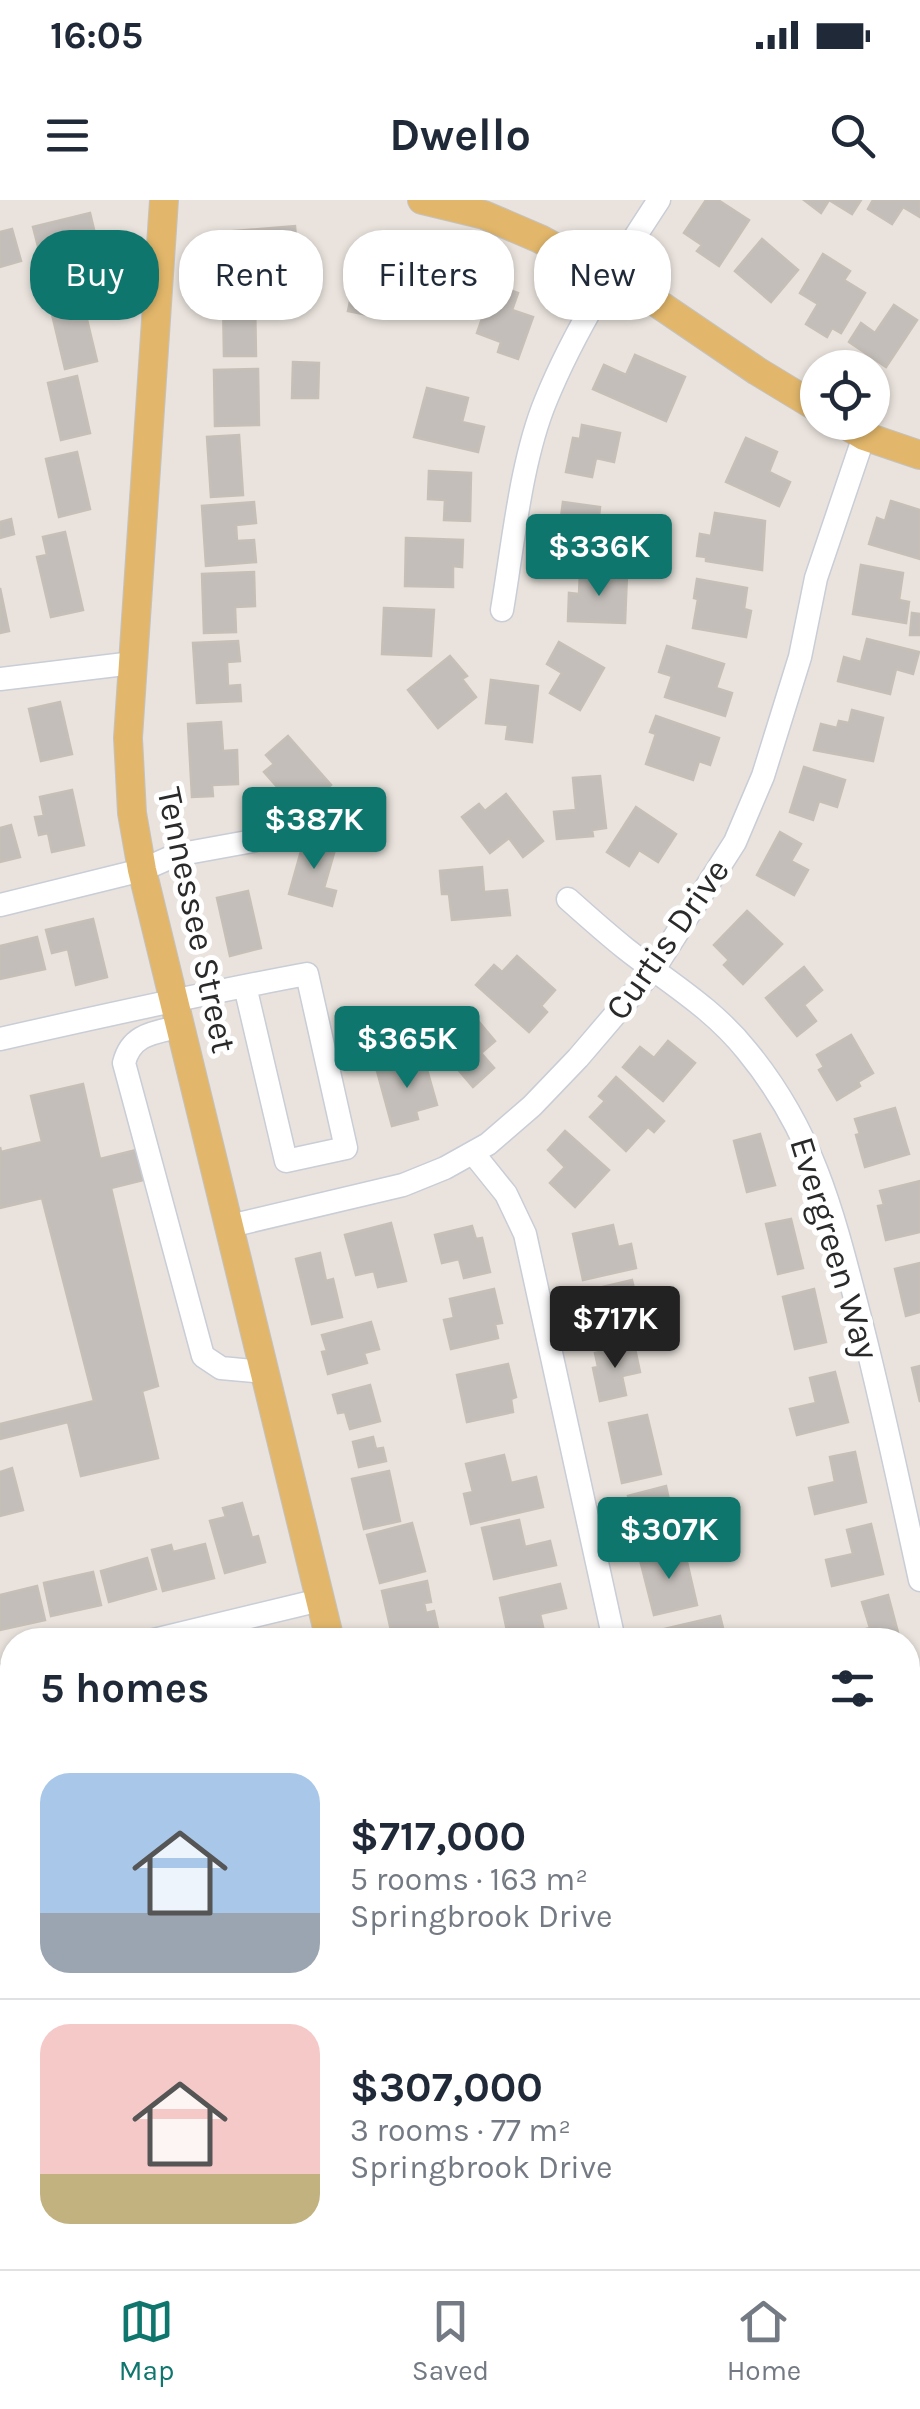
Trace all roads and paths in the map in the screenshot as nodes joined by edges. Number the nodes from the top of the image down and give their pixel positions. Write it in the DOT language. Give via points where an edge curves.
graph roads {
  1 [pos="164,200"];
  2 [pos="422,200"];
  3 [pos="659,200"];
  4 [pos="639,230"];
  5 [pos="534,237"];
  6 [pos="671,313"];
  7 [pos="587,320"];
  8 [pos="800,397"];
  9 [pos="849,440"];
  10 [pos="880,440"];
  11 [pos="920,456"];
  12 [pos="502,610"];
  13 [pos="133,663"];
  14 [pos="0,678"];
  15 [pos="252,841"];
  16 [pos="142,870"];
  17 [pos="568,900"];
  18 [pos="0,905"];
  19 [pos="654,969"];
  20 [pos="245,986"];
  21 [pos="175,1013"];
  22 [pos="0,1039"];
  23 [pos="474,1152"];
  24 [pos="230,1226"];
  25 [pos="265,1372"];
  26 [pos="920,1580"];
  27 [pos="320,1600"];
  28 [pos="204,1628"];
  29 [pos="327,1628"];
  30 [pos="611,1628"];
  1 -- 13 [label="main road, Tennessee Street"];
  2 -- 5 [label="main road" via="484,215"];
  3 -- 4 [label="street"];
  6 -- 8 [label="main road"];
  7 -- 12 [label="street" via="545,402"];
  9 -- 19 [label="street, Curtis Drive" via="800,657 764,776 735,842"];
  10 -- 11 [label="main road"];
  13 -- 14 [label="street"];
  13 -- 16 [label="main road, Tennessee Street" via="128,738"];
  15 -- 16 [label="street" via="176,855"];
  16 -- 18 [label="street"];
  16 -- 21 [label="main road, Tennessee Street"];
  17 -- 19 [label="street, Evergreen Way"];
  19 -- 23 [label="street, Curtis Drive" via="532,1106"];
  19 -- 26 [label="street, Evergreen Way" via="704,1005 746,1050 806,1139 863,1329"];
  20 -- 20 [label="street" via="307,974 346,1148 286,1161"];
  20 -- 21 [label="street"];
  21 -- 22 [label="street"];
  21 -- 24 [label="main road, Tennessee Street"];
  21 -- 25 [label="street" via="128,1048 124,1064 204,1356 221,1368"];
  23 -- 24 [label="street, Curtis Drive" via="403,1185"];
  23 -- 30 [label="street" via="525,1234"];
  24 -- 25 [label="main road, Tennessee Street"];
  25 -- 27 [label="main road, Tennessee Street"];
  27 -- 28 [label="street"];
  27 -- 29 [label="main road, Tennessee Street"];
}
